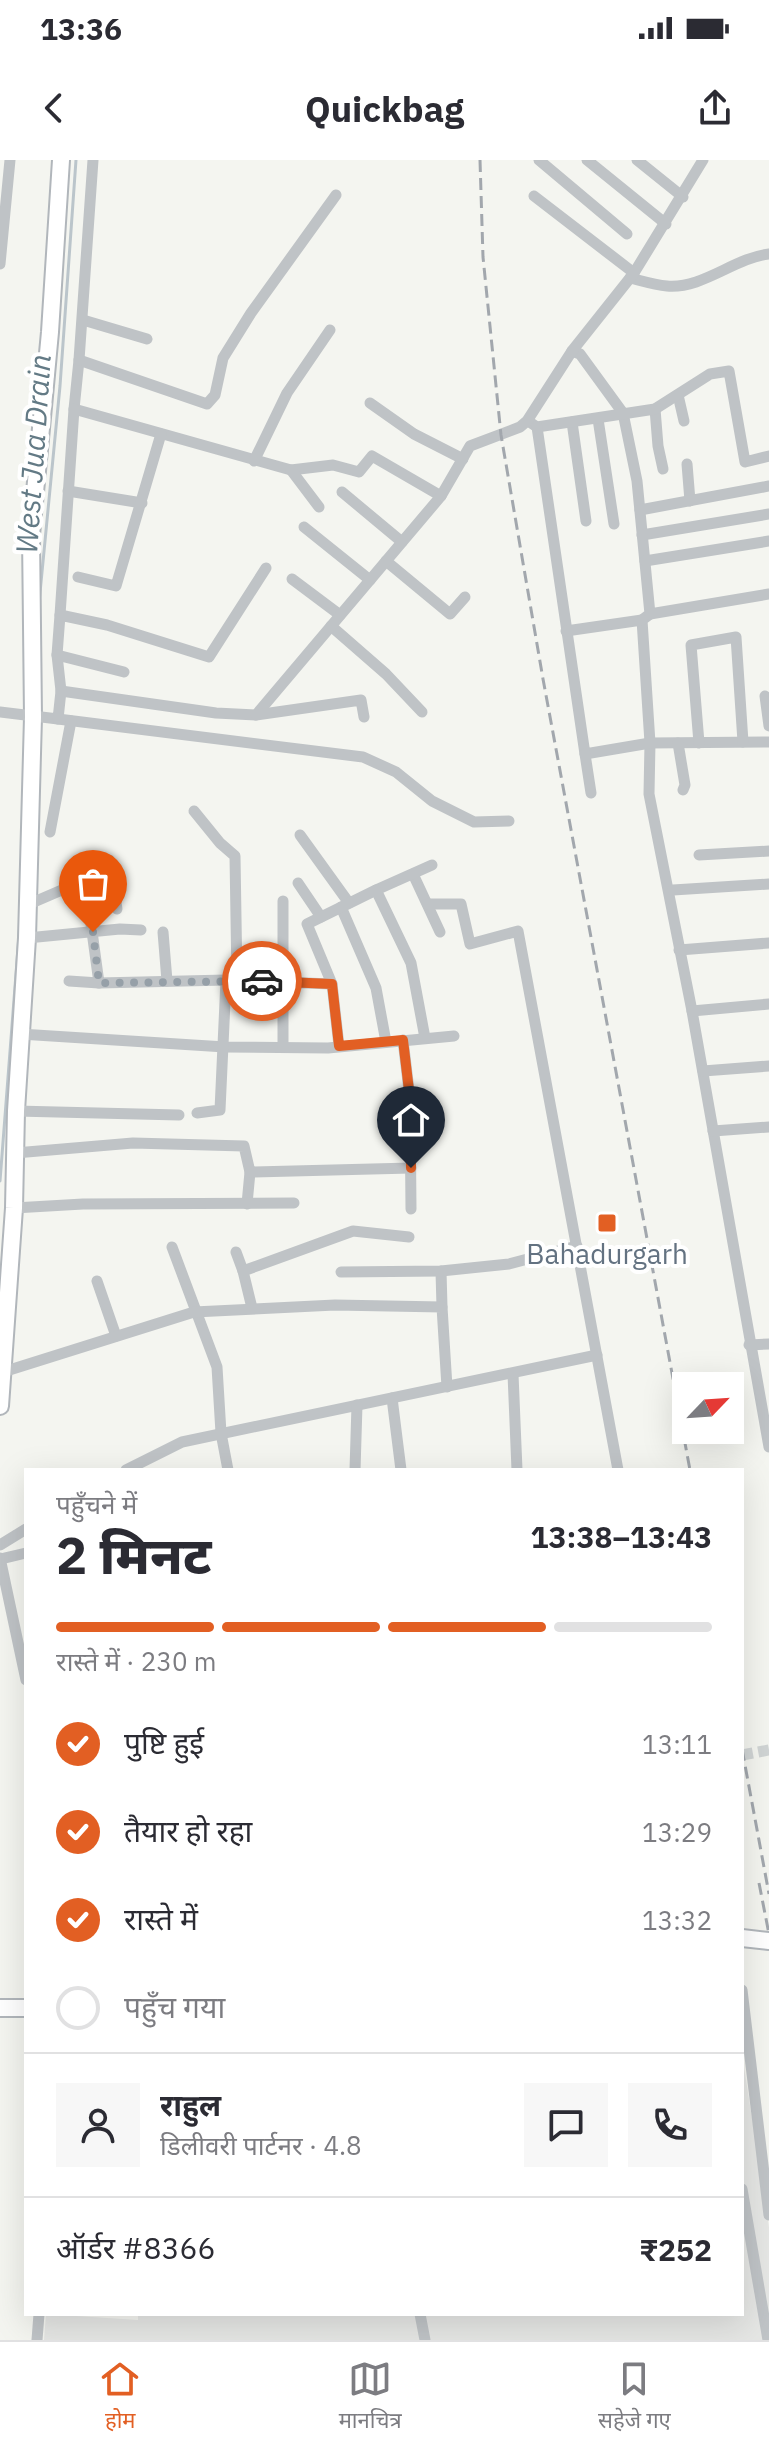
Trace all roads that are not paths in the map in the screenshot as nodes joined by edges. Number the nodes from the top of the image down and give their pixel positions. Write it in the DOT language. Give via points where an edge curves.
graph roads {
  1 [pos="61,160"];
  2 [pos="93,160"];
  3 [pos="539,160"];
  4 [pos="587,160"];
  5 [pos="637,160"];
  6 [pos="703,160"];
  7 [pos="6,162"];
  8 [pos="336,195"];
  9 [pos="534,196"];
  10 [pos="683,197"];
  11 [pos="666,224"];
  12 [pos="627,234"];
  13 [pos="769,254"];
  14 [pos="0,264"];
  15 [pos="632,276"];
  16 [pos="83,320"];
  17 [pos="330,330"];
  18 [pos="147,339"];
  19 [pos="572,351"];
  20 [pos="79,360"];
  21 [pos="678,395"];
  22 [pos="370,403"];
  23 [pos="74,409"];
  24 [pos="655,409"];
  25 [pos="623,413"];
  26 [pos="598,419"];
  27 [pos="684,421"];
  28 [pos="572,422"];
  29 [pos="532,424"];
  30 [pos="161,434"];
  31 [pos="769,456"];
  32 [pos="463,459"];
  33 [pos="254,461"];
  34 [pos="687,464"];
  35 [pos="663,469"];
  36 [pos="291,470"];
  37 [pos="769,486"];
  38 [pos="68,491"];
  39 [pos="342,492"];
  40 [pos="441,496"];
  41 [pos="690,501"];
  42 [pos="142,503"];
  43 [pos="319,507"];
  44 [pos="640,510"];
  45 [pos="769,514"];
  46 [pos="586,521"];
  47 [pos="614,524"];
  48 [pos="304,527"];
  49 [pos="642,535"];
  50 [pos="769,541"];
  51 [pos="402,542"];
  52 [pos="386,561"];
  53 [pos="645,561"];
  54 [pos="266,568"];
  55 [pos="78,577"];
  56 [pos="292,579"];
  57 [pos="370,580"];
  58 [pos="769,594"];
  59 [pos="465,597"];
  60 [pos="60,615"];
  61 [pos="340,615"];
  62 [pos="646,617"];
  63 [pos="331,626"];
  64 [pos="566,631"];
  65 [pos="57,655"];
  66 [pos="124,672"];
  67 [pos="61,691"];
  68 [pos="765,696"];
  69 [pos="0,712"];
  70 [pos="422,712"];
  71 [pos="256,715"];
  72 [pos="33,717"];
  73 [pos="364,717"];
  74 [pos="58,719"];
  75 [pos="71,721"];
  76 [pos="769,726"];
  77 [pos="743,742"];
  78 [pos="769,742"];
  79 [pos="650,743"];
  80 [pos="678,743"];
  81 [pos="699,743"];
  82 [pos="585,754"];
  83 [pos="683,790"];
  84 [pos="591,793"];
  85 [pos="194,811"];
  86 [pos="509,821"];
  87 [pos="50,832"];
  88 [pos="300,835"];
  89 [pos="769,851"];
  90 [pos="699,855"];
  91 [pos="432,865"];
  92 [pos="413,874"];
  93 [pos="85,880"];
  94 [pos="298,883"];
  95 [pos="769,884"];
  96 [pos="376,890"];
  97 [pos="673,890"];
  98 [pos="283,901"];
  99 [pos="428,904"];
  100 [pos="27,905"];
  101 [pos="345,905"];
  102 [pos="117,909"];
  103 [pos="321,917"];
  104 [pos="141,930"];
  105 [pos="93,932"];
  106 [pos="163,932"];
  107 [pos="440,932"];
  108 [pos="27,938"];
  109 [pos="769,943"];
  110 [pos="679,950"];
  111 [pos="232,980"];
  112 [pos="69,981"];
  113 [pos="167,981"];
  114 [pos="282,982"];
  115 [pos="99,983"];
  116 [pos="332,984"];
  117 [pos="769,1004"];
  118 [pos="692,1011"];
  119 [pos="20,1034"];
  120 [pos="454,1036"];
  121 [pos="425,1038"];
  122 [pos="403,1040"];
  123 [pos="386,1042"];
  124 [pos="339,1046"];
  125 [pos="225,1047"];
  126 [pos="283,1047"];
  127 [pos="769,1066"];
  128 [pos="703,1071"];
  129 [pos="16,1111"];
  130 [pos="197,1113"];
  131 [pos="179,1115"];
  132 [pos="769,1127"];
  133 [pos="713,1131"];
  134 [pos="15,1153"];
  135 [pos="411,1168"];
  136 [pos="250,1172"];
  137 [pos="294,1203"];
  138 [pos="247,1204"];
  139 [pos="14,1208"];
  140 [pos="411,1209"];
  141 [pos="409,1237"];
  142 [pos="577,1246"];
  143 [pos="172,1247"];
  144 [pos="236,1252"];
  145 [pos="243,1271"];
  146 [pos="441,1271"];
  147 [pos="341,1272"];
  148 [pos="97,1281"];
  149 [pos="442,1307"];
  150 [pos="252,1308"];
  151 [pos="194,1312"];
  152 [pos="116,1336"];
  153 [pos="769,1344"];
  154 [pos="749,1345"];
  155 [pos="597,1355"];
  156 [pos="3,1372"];
  157 [pos="513,1374"];
  158 [pos="447,1387"];
  159 [pos="392,1398"];
  160 [pos="357,1405"];
  161 [pos="0,1406"];
  162 [pos="221,1433"];
  163 [pos="769,1447"];
  164 [pos="130,1468"];
  165 [pos="228,1468"];
  166 [pos="355,1468"];
  167 [pos="401,1468"];
  168 [pos="517,1468"];
  169 [pos="618,1468"];
  170 [pos="24,1530"];
  171 [pos="0,1545"];
  172 [pos="24,1553"];
  173 [pos="1,1559"];
  174 [pos="23,1650"];
  175 [pos="744,1938"];
  176 [pos="769,1941"];
  177 [pos="744,2007"];
  178 [pos="0,2008"];
  179 [pos="24,2008"];
  180 [pos="744,2201"];
  181 [pos="769,2215"];
  182 [pos="39,2316"];
  183 [pos="420,2316"];
  184 [pos="37,2340"];
  185 [pos="425,2340"];
  186 [pos="768,2340"];
  1 -- 72 [label="main road" via="31,535"];
  2 -- 16 [label="street"];
  3 -- 12 [label="street"];
  4 -- 11 [label="street"];
  5 -- 10 [label="street"];
  6 -- 10 [label="street"];
  7 -- 14 [label="street"];
  8 -- 20 [label="street" via="223,358 215,395 207,404"];
  9 -- 15 [label="street"];
  10 -- 11 [label="street"];
  11 -- 15 [label="street"];
  13 -- 15 [label="street" via="669,287"];
  15 -- 19 [label="street"];
  16 -- 18 [label="street"];
  16 -- 20 [label="street"];
  17 -- 33 [label="street" via="287,393"];
  19 -- 25 [label="street" via="580,354"];
  19 -- 29 [label="street"];
  20 -- 23 [label="street"];
  21 -- 24 [label="street"];
  21 -- 27 [label="street"];
  21 -- 31 [label="street" via="710,374 729,371 745,462"];
  22 -- 32 [label="street"];
  23 -- 30 [label="street"];
  23 -- 38 [label="street"];
  24 -- 25 [label="street"];
  24 -- 35 [label="street"];
  25 -- 26 [label="street"];
  25 -- 44 [label="street"];
  26 -- 28 [label="street"];
  26 -- 47 [label="street"];
  28 -- 29 [label="street"];
  28 -- 46 [label="street"];
  29 -- 32 [label="street" via="470,446"];
  29 -- 64 [label="street"];
  30 -- 33 [label="street"];
  30 -- 42 [label="street"];
  32 -- 40 [label="street"];
  33 -- 36 [label="street"];
  34 -- 41 [label="street"];
  36 -- 40 [label="street" via="333,465 359,472 372,456"];
  36 -- 43 [label="street"];
  37 -- 41 [label="street"];
  38 -- 42 [label="street"];
  38 -- 60 [label="street"];
  39 -- 51 [label="street"];
  40 -- 51 [label="street"];
  41 -- 44 [label="street"];
  42 -- 55 [label="street" via="116,586"];
  44 -- 49 [label="street"];
  45 -- 49 [label="street"];
  48 -- 57 [label="street"];
  49 -- 53 [label="street"];
  50 -- 53 [label="street"];
  51 -- 52 [label="street"];
  52 -- 57 [label="street"];
  52 -- 59 [label="street" via="450,614"];
  53 -- 62 [label="street"];
  54 -- 60 [label="street" via="209,657"];
  56 -- 61 [label="street"];
  57 -- 61 [label="street"];
  58 -- 62 [label="street"];
  60 -- 65 [label="street"];
  61 -- 63 [label="street"];
  62 -- 64 [label="street"];
  62 -- 79 [label="street"];
  63 -- 70 [label="street"];
  63 -- 71 [label="street"];
  64 -- 82 [label="street"];
  65 -- 66 [label="street"];
  65 -- 67 [label="street"];
  67 -- 71 [label="street"];
  67 -- 74 [label="street"];
  68 -- 76 [label="street"];
  69 -- 72 [label="street"];
  71 -- 73 [label="street" via="361,700"];
  72 -- 74 [label="street"];
  72 -- 100 [label="main road"];
  74 -- 75 [label="street"];
  75 -- 86 [label="street" via="363,757 474,822"];
  75 -- 87 [label="street"];
  77 -- 78 [label="street"];
  77 -- 81 [label="street"];
  77 -- 81 [label="street" via="736,637 691,645"];
  79 -- 80 [label="street"];
  79 -- 82 [label="street"];
  79 -- 110 [label="street" via="649,794"];
  80 -- 81 [label="street"];
  80 -- 83 [label="street"];
  82 -- 84 [label="street"];
  85 -- 111 [label="street" via="235,856"];
  88 -- 101 [label="street"];
  89 -- 90 [label="street"];
  91 -- 92 [label="street"];
  92 -- 96 [label="street"];
  92 -- 99 [label="street"];
  93 -- 100 [label="street"];
  93 -- 102 [label="street" via="109,860"];
  93 -- 105 [label="street"];
  94 -- 103 [label="street"];
  95 -- 97 [label="street"];
  96 -- 101 [label="street"];
  96 -- 121 [label="street" via="411,963"];
  98 -- 114 [label="street"];
  99 -- 107 [label="street"];
  99 -- 142 [label="street" via="461,904 470,944 518,931"];
  100 -- 108 [label="main road"];
  101 -- 103 [label="street"];
  101 -- 123 [label="street" via="376,988"];
  103 -- 116 [label="street" via="307,924"];
  104 -- 105 [label="street"];
  105 -- 108 [label="street"];
  105 -- 115 [label="street"];
  106 -- 113 [label="street"];
  108 -- 119 [label="main road"];
  109 -- 110 [label="street"];
  110 -- 118 [label="street"];
  111 -- 113 [label="street"];
  111 -- 114 [label="street"];
  111 -- 125 [label="street"];
  112 -- 115 [label="street"];
  113 -- 115 [label="street"];
  114 -- 116 [label="street"];
  114 -- 126 [label="street"];
  116 -- 124 [label="street"];
  117 -- 118 [label="street"];
  118 -- 128 [label="street"];
  119 -- 125 [label="street"];
  119 -- 129 [label="main road"];
  120 -- 121 [label="street"];
  121 -- 122 [label="street"];
  122 -- 123 [label="street"];
  122 -- 135 [label="street"];
  123 -- 124 [label="street"];
  124 -- 126 [label="street"];
  125 -- 126 [label="street"];
  125 -- 130 [label="street" via="220,1110"];
  127 -- 128 [label="street"];
  128 -- 133 [label="street"];
  129 -- 131 [label="street"];
  129 -- 134 [label="main road"];
  132 -- 133 [label="street"];
  133 -- 154 [label="street"];
  134 -- 136 [label="street" via="133,1143 220,1144 244,1146"];
  134 -- 139 [label="main road"];
  135 -- 136 [label="street"];
  135 -- 140 [label="street"];
  136 -- 138 [label="street"];
  137 -- 138 [label="street"];
  138 -- 139 [label="street"];
  139 -- 156 [label="main road"];
  141 -- 145 [label="street" via="353,1231"];
  142 -- 146 [label="street" via="509,1264"];
  142 -- 155 [label="street"];
  143 -- 151 [label="street"];
  144 -- 145 [label="street"];
  145 -- 150 [label="street"];
  146 -- 147 [label="street"];
  146 -- 149 [label="street"];
  148 -- 152 [label="street"];
  149 -- 150 [label="street"];
  149 -- 158 [label="street"];
  150 -- 151 [label="street"];
  151 -- 152 [label="street"];
  151 -- 162 [label="street" via="217,1367"];
  152 -- 156 [label="street"];
  153 -- 154 [label="street"];
  154 -- 163 [label="street"];
  155 -- 157 [label="street"];
  155 -- 169 [label="street"];
  156 -- 161 [label="main road"];
  157 -- 158 [label="street"];
  157 -- 168 [label="street"];
  158 -- 159 [label="street"];
  159 -- 160 [label="street"];
  159 -- 167 [label="street"];
  160 -- 162 [label="street"];
  160 -- 166 [label="street"];
  162 -- 164 [label="street" via="182,1442"];
  162 -- 165 [label="street"];
  170 -- 171 [label="street"];
  172 -- 173 [label="street"];
  173 -- 174 [label="street"];
  175 -- 176 [label="main road"];
  177 -- 181 [label="street"];
  178 -- 179 [label="main road"];
  180 -- 186 [label="street"];
  182 -- 184 [label="street"];
  183 -- 185 [label="street"];
}
